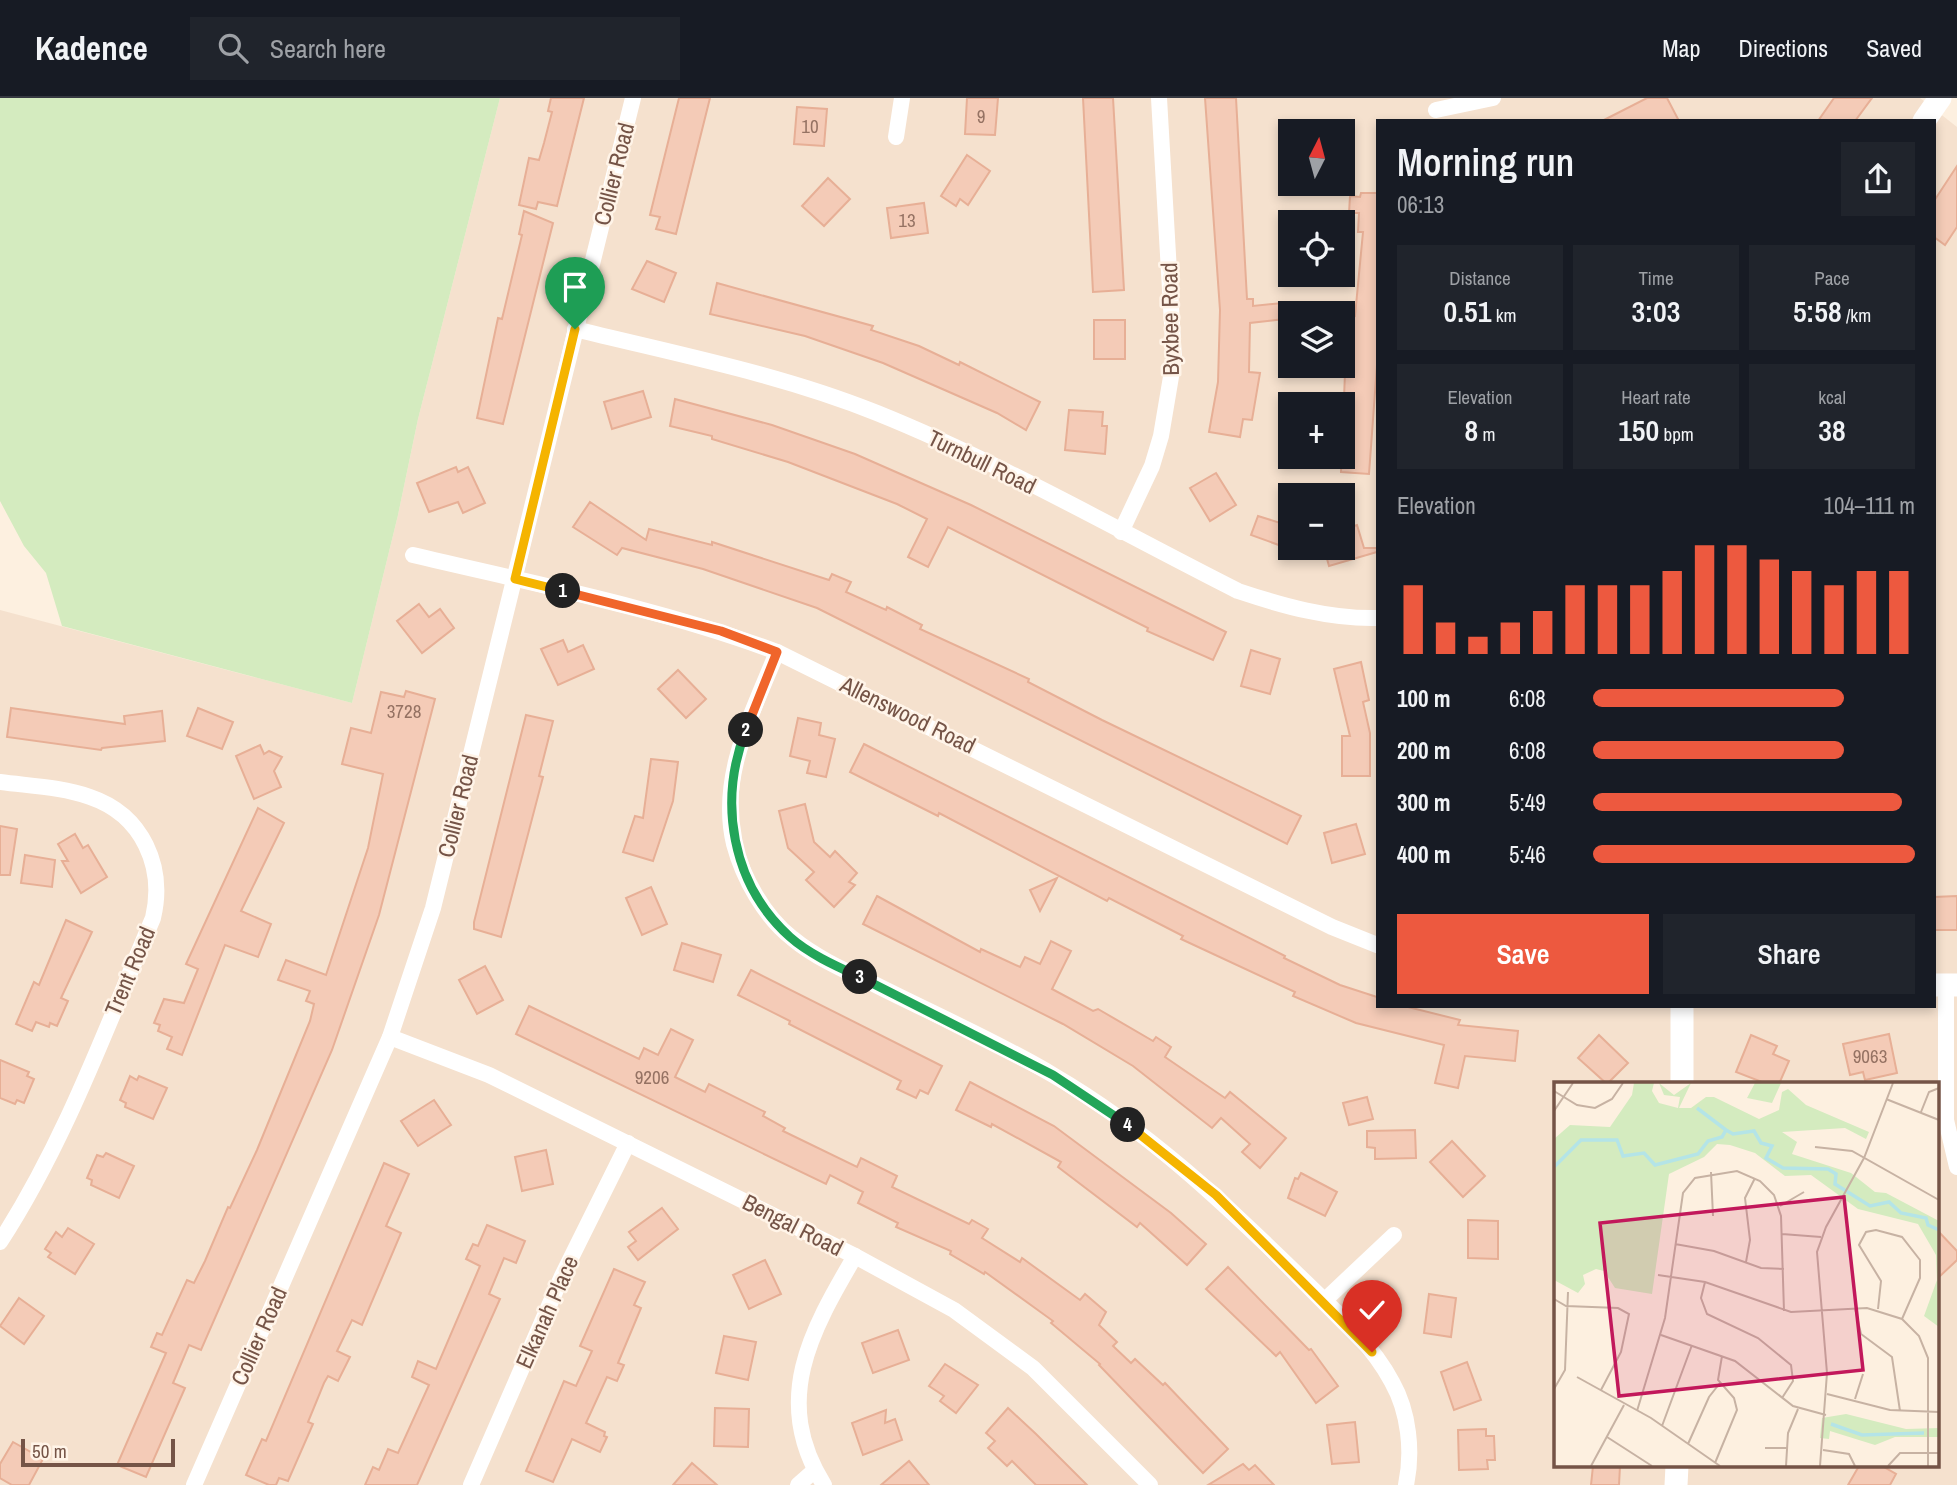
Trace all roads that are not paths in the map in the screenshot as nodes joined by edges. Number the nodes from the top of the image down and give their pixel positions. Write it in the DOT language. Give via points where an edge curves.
graph roads {
  1 [pos="633,98"];
  2 [pos="902,98"];
  3 [pos="1159,98"];
  4 [pos="1493,98"];
  5 [pos="1940,98"];
  6 [pos="1435,110"];
  7 [pos="1925,119"];
  8 [pos="896,137"];
  9 [pos="575,329"];
  10 [pos="1121,532"];
  11 [pos="413,555"];
  12 [pos="515,579"];
  13 [pos="1376,618"];
  14 [pos="777,652"];
  15 [pos="0,782"];
  16 [pos="1376,945"];
  17 [pos="1946,985"];
  18 [pos="1682,1008"];
  19 [pos="390,1037"];
  20 [pos="1682,1082"];
  21 [pos="628,1143"];
  22 [pos="1957,1167"];
  23 [pos="1394,1235"];
  24 [pos="0,1242"];
  25 [pos="855,1256"];
  26 [pos="1324,1301"];
  27 [pos="815,1470"];
  28 [pos="194,1485"];
  29 [pos="471,1485"];
  30 [pos="798,1485"];
  31 [pos="824,1485"];
  32 [pos="1150,1485"];
  33 [pos="1406,1485"];
  1 -- 9 [label="street, Collier Road"];
  2 -- 8 [label="street"];
  3 -- 10 [label="street, Byxbee Road" via="1174,359 1152,466"];
  4 -- 6 [label="street"];
  5 -- 7 [label="street"];
  9 -- 10 [label="street, Turnbull Road" via="800,385 875,412"];
  9 -- 12 [label="street, Collier Road"];
  10 -- 13 [label="street, Turnbull Road" via="1238,591 1309,611"];
  11 -- 12 [label="street, Allenswood Road"];
  12 -- 14 [label="street, Allenswood Road" via="662,614"];
  12 -- 19 [label="street, Collier Road" via="433,908"];
  14 -- 16 [label="street, Allenswood Road"];
  14 -- 26 [label="street" via="740,744 731,800 734,844 766,912 791,938 828,961 1053,1075 1157,1145 1216,1195"];
  15 -- 24 [label="street, Trent Road" via="67,791 115,809 148,845 158,894 153,918 59,1137 29,1198"];
  17 -- 22 [label="street" via="1946,1120"];
  18 -- 20 [label="street"];
  19 -- 21 [label="street, Bengal Road" via="489,1075"];
  19 -- 28 [label="street, Collier Road"];
  21 -- 25 [label="street, Bengal Road"];
  21 -- 29 [label="street, Elkanah Place" via="562,1276"];
  23 -- 26 [label="street"];
  25 -- 27 [label="street" via="818,1320 799,1383 803,1440"];
  25 -- 32 [label="street, Bengal Road" via="993,1336 1073,1405"];
  26 -- 33 [label="street" via="1372,1352 1393,1383 1406,1415"];
  27 -- 30 [label="street"];
  27 -- 31 [label="street"];
}
